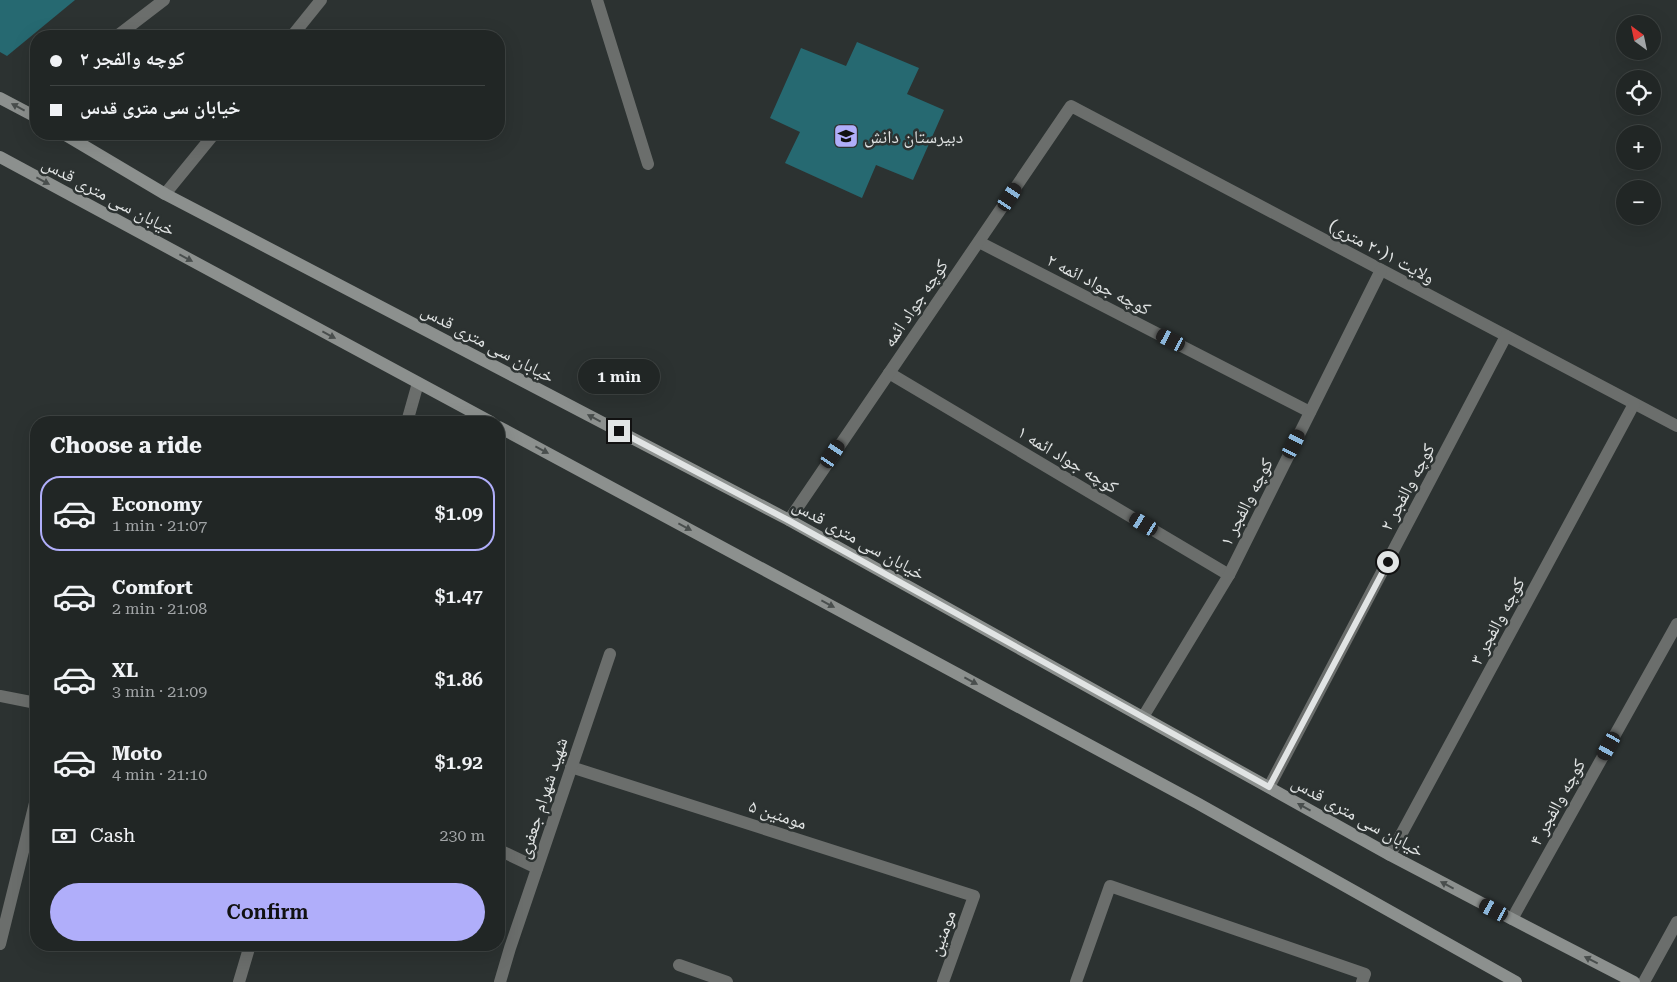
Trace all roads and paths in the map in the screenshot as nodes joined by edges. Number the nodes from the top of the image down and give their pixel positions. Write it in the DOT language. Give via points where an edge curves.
graph roads {
  1 [pos="164,0"];
  2 [pos="322,0"];
  3 [pos="597,0"];
  4 [pos="125,30"];
  5 [pos="297,30"];
  6 [pos="0,98"];
  7 [pos="1071,106"];
  8 [pos="30,114"];
  9 [pos="74,140"];
  10 [pos="209,140"];
  11 [pos="0,158"];
  12 [pos="648,164"];
  13 [pos="165,194"];
  14 [pos="979,242"];
  15 [pos="1381,270"];
  16 [pos="1506,336"];
  17 [pos="889,373"];
  18 [pos="418,383"];
  19 [pos="1634,404"];
  20 [pos="1310,412"];
  21 [pos="409,416"];
  22 [pos="480,416"];
  23 [pos="1677,426"];
  24 [pos="505,429"];
  25 [pos="788,520"];
  26 [pos="1229,575"];
  27 [pos="1677,624"];
  28 [pos="610,654"];
  29 [pos="0,696"];
  30 [pos="30,702"];
  31 [pos="1143,717"];
  32 [pos="571,767"];
  33 [pos="1269,787"];
  34 [pos="30,823"];
  35 [pos="505,853"];
  36 [pos="1390,855"];
  37 [pos="537,868"];
  38 [pos="974,896"];
  39 [pos="1512,919"];
  40 [pos="1677,922"];
  41 [pos="0,944"];
  42 [pos="248,951"];
  43 [pos="679,965"];
  44 [pos="504,981"];
  45 [pos="239,982"];
  46 [pos="727,982"];
  47 [pos="943,982"];
  48 [pos="1076,982"];
  49 [pos="1362,982"];
  50 [pos="1516,982"];
  51 [pos="1634,982"];
  52 [pos="1644,982"];
  1 -- 4 [label="street"];
  2 -- 5 [label="street"];
  3 -- 12 [label="street"];
  8 -- 6 [label="main road, one-way"];
  7 -- 14 [label="street, کوچه جواد ائمه"];
  7 -- 15 [label="street, ولایت ۱(۲۰ متری)"];
  9 -- 13 [label="main road, خیابان سی متری قدس"];
  10 -- 13 [label="street"];
  11 -- 18 [label="main road, خیابان سی متری قدس, one-way"];
  25 -- 13 [label="main road, خیابان سی متری قدس, one-way"];
  14 -- 17 [label="street, کوچه جواد ائمه"];
  14 -- 20 [label="street, کوچه جواد ائمه ۲"];
  15 -- 16 [label="street, ولایت ۱(۲۰ متری)"];
  15 -- 20 [label="street, کوچه والفجر ۱"];
  16 -- 19 [label="street, ولایت ۱(۲۰ متری)"];
  16 -- 33 [label="street, کوچه والفجر ۲"];
  17 -- 25 [label="street, کوچه جواد ائمه"];
  17 -- 26 [label="street, کوچه جواد ائمه ۱"];
  18 -- 21 [label="street"];
  18 -- 22 [label="main road, خیابان سی متری قدس"];
  19 -- 23 [label="street, ولایت ۱(۲۰ متری)"];
  19 -- 36 [label="street, کوچه والفجر ۳"];
  20 -- 26 [label="street, کوچه والفجر ۱"];
  24 -- 50 [label="main road, one-way" via="1196,803"];
  25 -- 31 [label="main road, خیابان سی متری قدس"];
  26 -- 31 [label="street, کوچه والفجر ۱"];
  27 -- 39 [label="street, کوچه والفجر ۴"];
  28 -- 32 [label="street, شهید شهرام جعفری"];
  29 -- 30 [label="street"];
  31 -- 33 [label="main road, خیابان سی متری قدس"];
  32 -- 37 [label="street, شهید شهرام جعفری"];
  32 -- 38 [label="street, ۵ مومنین"];
  36 -- 33 [label="main road, خیابان سی متری قدس, one-way"];
  34 -- 41 [label="street"];
  35 -- 37 [label="street"];
  39 -- 36 [label="main road, خیابان سی متری قدس, one-way"];
  37 -- 44 [label="street, شهید شهرام جعفری"];
  38 -- 47 [label="street, مومنین"];
  51 -- 39 [label="main road, خیابان سی متری قدس, one-way"];
  40 -- 52 [label="street"];
  42 -- 45 [label="street"];
  43 -- 46 [label="street"];
  48 -- 49 [label="street" via="1110,886 1364,974"];
}
